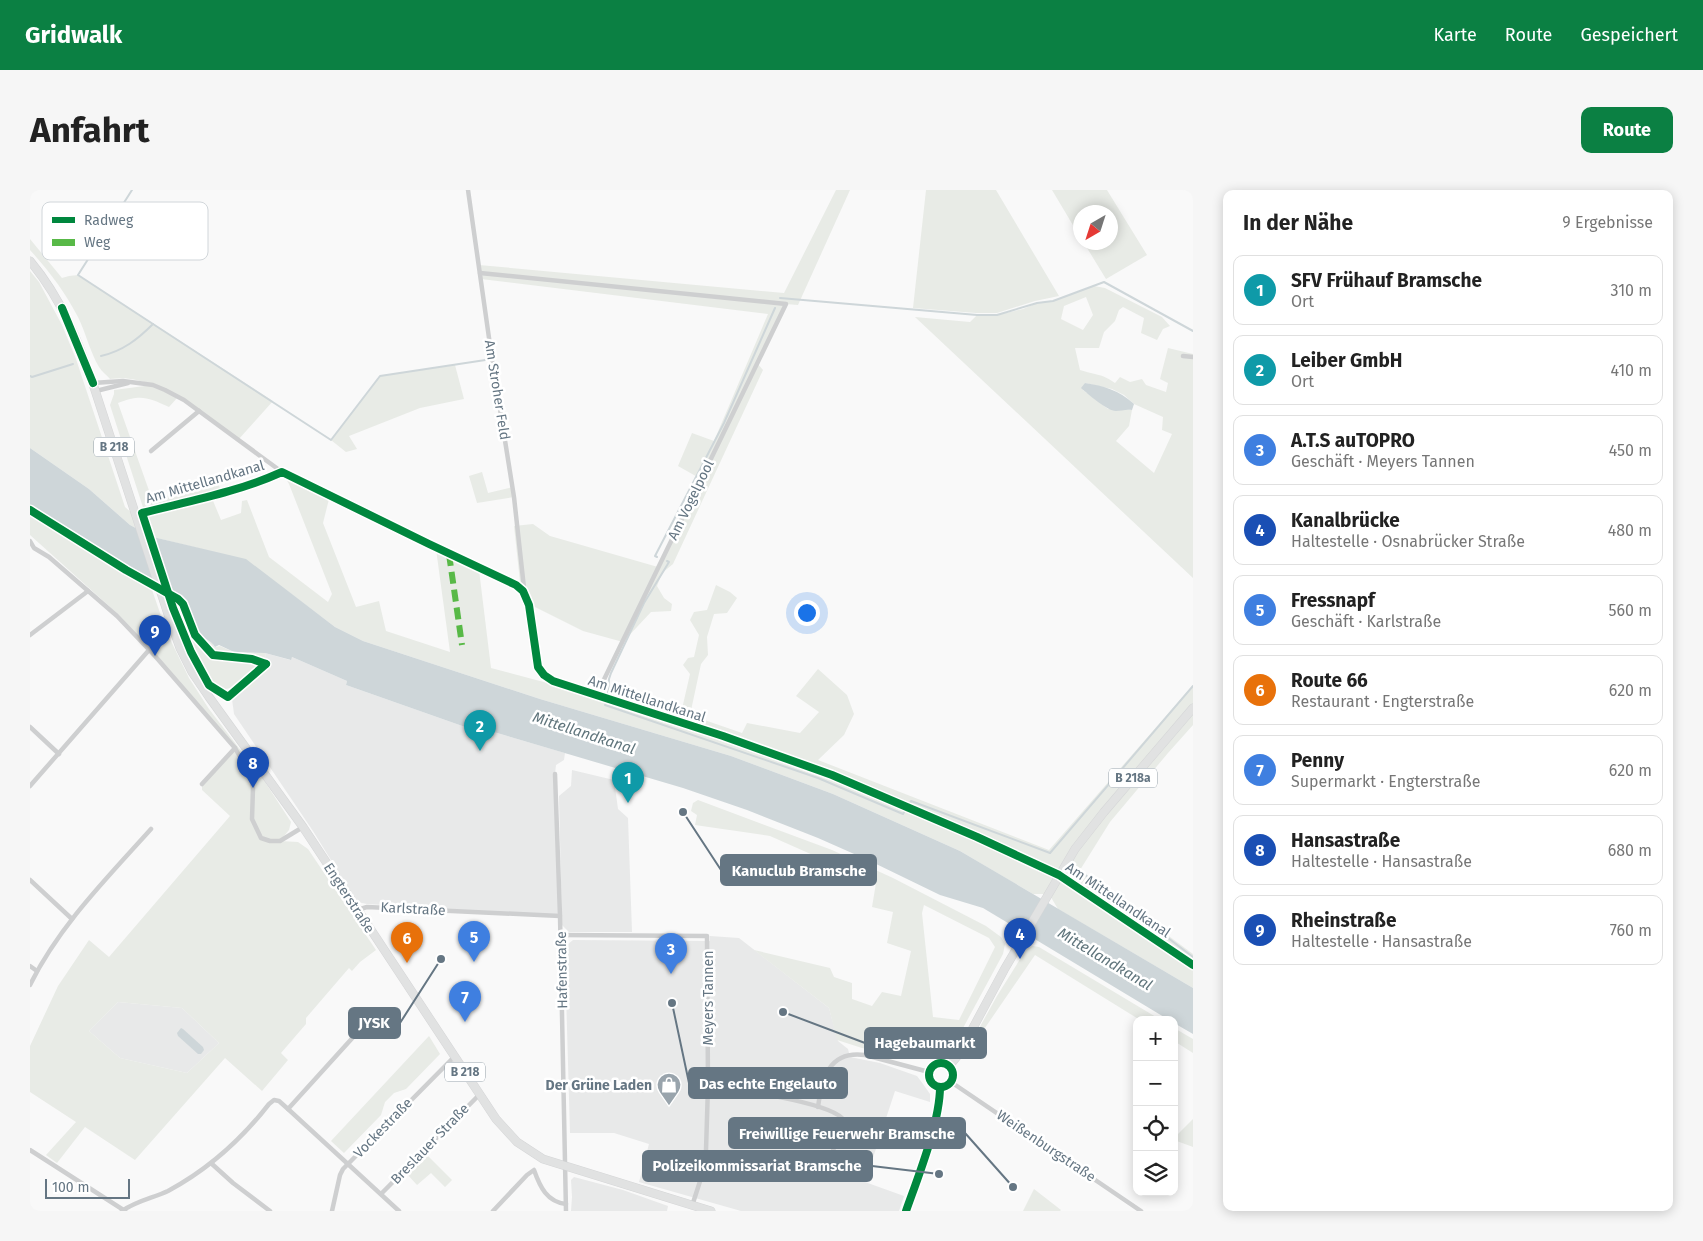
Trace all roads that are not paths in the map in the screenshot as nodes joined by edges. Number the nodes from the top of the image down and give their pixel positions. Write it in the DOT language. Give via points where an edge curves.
graph roads {
  1 [pos="468,190"];
  2 [pos="30,261"];
  3 [pos="480,273"];
  4 [pos="1183,356"];
  5 [pos="1193,358"];
  6 [pos="133,382"];
  7 [pos="94,387"];
  8 [pos="199,411"];
  9 [pos="151,451"];
  10 [pos="282,472"];
  11 [pos="139,512"];
  12 [pos="30,541"];
  13 [pos="32,548"];
  14 [pos="88,591"];
  15 [pos="523,591"];
  16 [pos="30,635"];
  17 [pos="149,650"];
  18 [pos="596,696"];
  19 [pos="1193,708"];
  20 [pos="30,727"];
  21 [pos="235,748"];
  22 [pos="59,754"];
  23 [pos="555,774"];
  24 [pos="202,784"];
  25 [pos="30,786"];
  26 [pos="303,827"];
  27 [pos="151,829"];
  28 [pos="1059,875"];
  29 [pos="30,880"];
  30 [pos="357,910"];
  31 [pos="560,916"];
  32 [pos="71,921"];
  33 [pos="561,935"];
  34 [pos="30,966"];
  35 [pos="1193,966"];
  36 [pos="37,970"];
  37 [pos="30,985"];
  38 [pos="376,1020"];
  39 [pos="455,1056"];
  40 [pos="949,1066"];
  41 [pos="929,1072"];
  42 [pos="951,1082"];
  43 [pos="708,1087"];
  44 [pos="940,1087"];
  45 [pos="480,1094"];
  46 [pos="818,1107"];
  47 [pos="288,1109"];
  48 [pos="30,1150"];
  49 [pos="830,1158"];
  50 [pos="212,1164"];
  51 [pos="348,1164"];
  52 [pos="566,1167"];
  53 [pos="381,1194"];
  54 [pos="566,1204"];
  55 [pos="692,1206"];
  56 [pos="124,1211"];
  57 [pos="270,1211"];
  58 [pos="332,1211"];
  59 [pos="399,1211"];
  60 [pos="494,1211"];
  61 [pos="566,1211"];
  62 [pos="711,1211"];
  63 [pos="906,1211"];
  64 [pos="1141,1211"];
  1 -- 3 [label="street, Am Stroher Feld"];
  2 -- 7 [label="main road, B 218" via="59,301"];
  3 -- 15 [label="street, Am Stroher Feld" via="514,497"];
  3 -- 18 [label="street, Am Vogelpool" via="786,304"];
  4 -- 5 [label="street"];
  6 -- 7 [label="street, Am Mittellandkanal"];
  6 -- 7 [label="street, Am Mittellandkanal" via="114,381"];
  6 -- 8 [label="street, Am Mittellandkanal" via="165,390"];
  7 -- 11 [label="main road, B 218"];
  8 -- 9 [label="street"];
  8 -- 10 [label="street, Am Mittellandkanal"];
  10 -- 11 [label="street, Am Mittellandkanal" via="211,496"];
  10 -- 15 [label="street, Am Mittellandkanal"];
  11 -- 26 [label="main road, Engterstraße / B 218" via="163,600 192,672"];
  12 -- 13 [label="street"];
  13 -- 14 [label="street" via="49,557"];
  14 -- 16 [label="street"];
  14 -- 17 [label="street"];
  15 -- 18 [label="street, Am Mittellandkanal" via="529,605 538,667 553,681"];
  17 -- 21 [label="street"];
  17 -- 22 [label="street"];
  18 -- 28 [label="street, Am Mittellandkanal" via="832,775"];
  19 -- 28 [label="main road, B 218a" via="1104,812"];
  20 -- 22 [label="street"];
  21 -- 24 [label="street"];
  21 -- 26 [label="street" via="251,776 254,788 252,819 261,838 280,841"];
  22 -- 25 [label="street"];
  23 -- 31 [label="street, Hafenstraße"];
  26 -- 30 [label="main road, Engterstraße / B 218"];
  27 -- 32 [label="street"];
  28 -- 35 [label="street, Am Mittellandkanal"];
  28 -- 40 [label="main road, B 218a" via="959,1054"];
  29 -- 32 [label="street"];
  30 -- 31 [label="street, Karlstraße" via="367,907"];
  30 -- 39 [label="main road, Engterstraße / B 218"];
  31 -- 33 [label="street, Hafenstraße"];
  32 -- 36 [label="street"];
  33 -- 43 [label="street, Meyers Tannen" via="707,936"];
  33 -- 52 [label="street, Hafenstraße"];
  34 -- 36 [label="street"];
  36 -- 37 [label="street"];
  38 -- 47 [label="street" via="356,1034"];
  39 -- 45 [label="main road, Engterstraße / B 218"];
  39 -- 51 [label="street, Vockestraße"];
  40 -- 41 [label="main road" via="939,1063"];
  40 -- 42 [label="main road"];
  41 -- 44 [label="main road" via="931,1082"];
  41 -- 46 [label="street" via="865,1055 844,1056 829,1068 824,1077"];
  42 -- 44 [label="main road"];
  42 -- 64 [label="street, Weißenburgstraße"];
  43 -- 46 [label="street" via="728,1088"];
  43 -- 55 [label="street, Meyers Tannen" via="706,1150"];
  44 -- 63 [label="main road" via="937,1113"];
  45 -- 52 [label="main road, Engterstraße / B 218" via="501,1126 515,1140 543,1159"];
  45 -- 53 [label="street, Breslauer Straße"];
  46 -- 49 [label="street" via="842,1118"];
  47 -- 50 [label="street" via="274,1100 242,1137"];
  47 -- 51 [label="street"];
  48 -- 56 [label="street"];
  50 -- 56 [label="street" via="168,1191"];
  50 -- 57 [label="street"];
  51 -- 53 [label="street"];
  51 -- 58 [label="street, Vockestraße" via="340,1175"];
  52 -- 54 [label="street, Hafenstraße"];
  52 -- 55 [label="main road, Engterstraße / B 218"];
  53 -- 59 [label="street"];
  54 -- 60 [label="street" via="550,1200 534,1170"];
  54 -- 61 [label="street, Hafenstraße"];
  55 -- 62 [label="main road, Engterstraße / B 218"];
}
